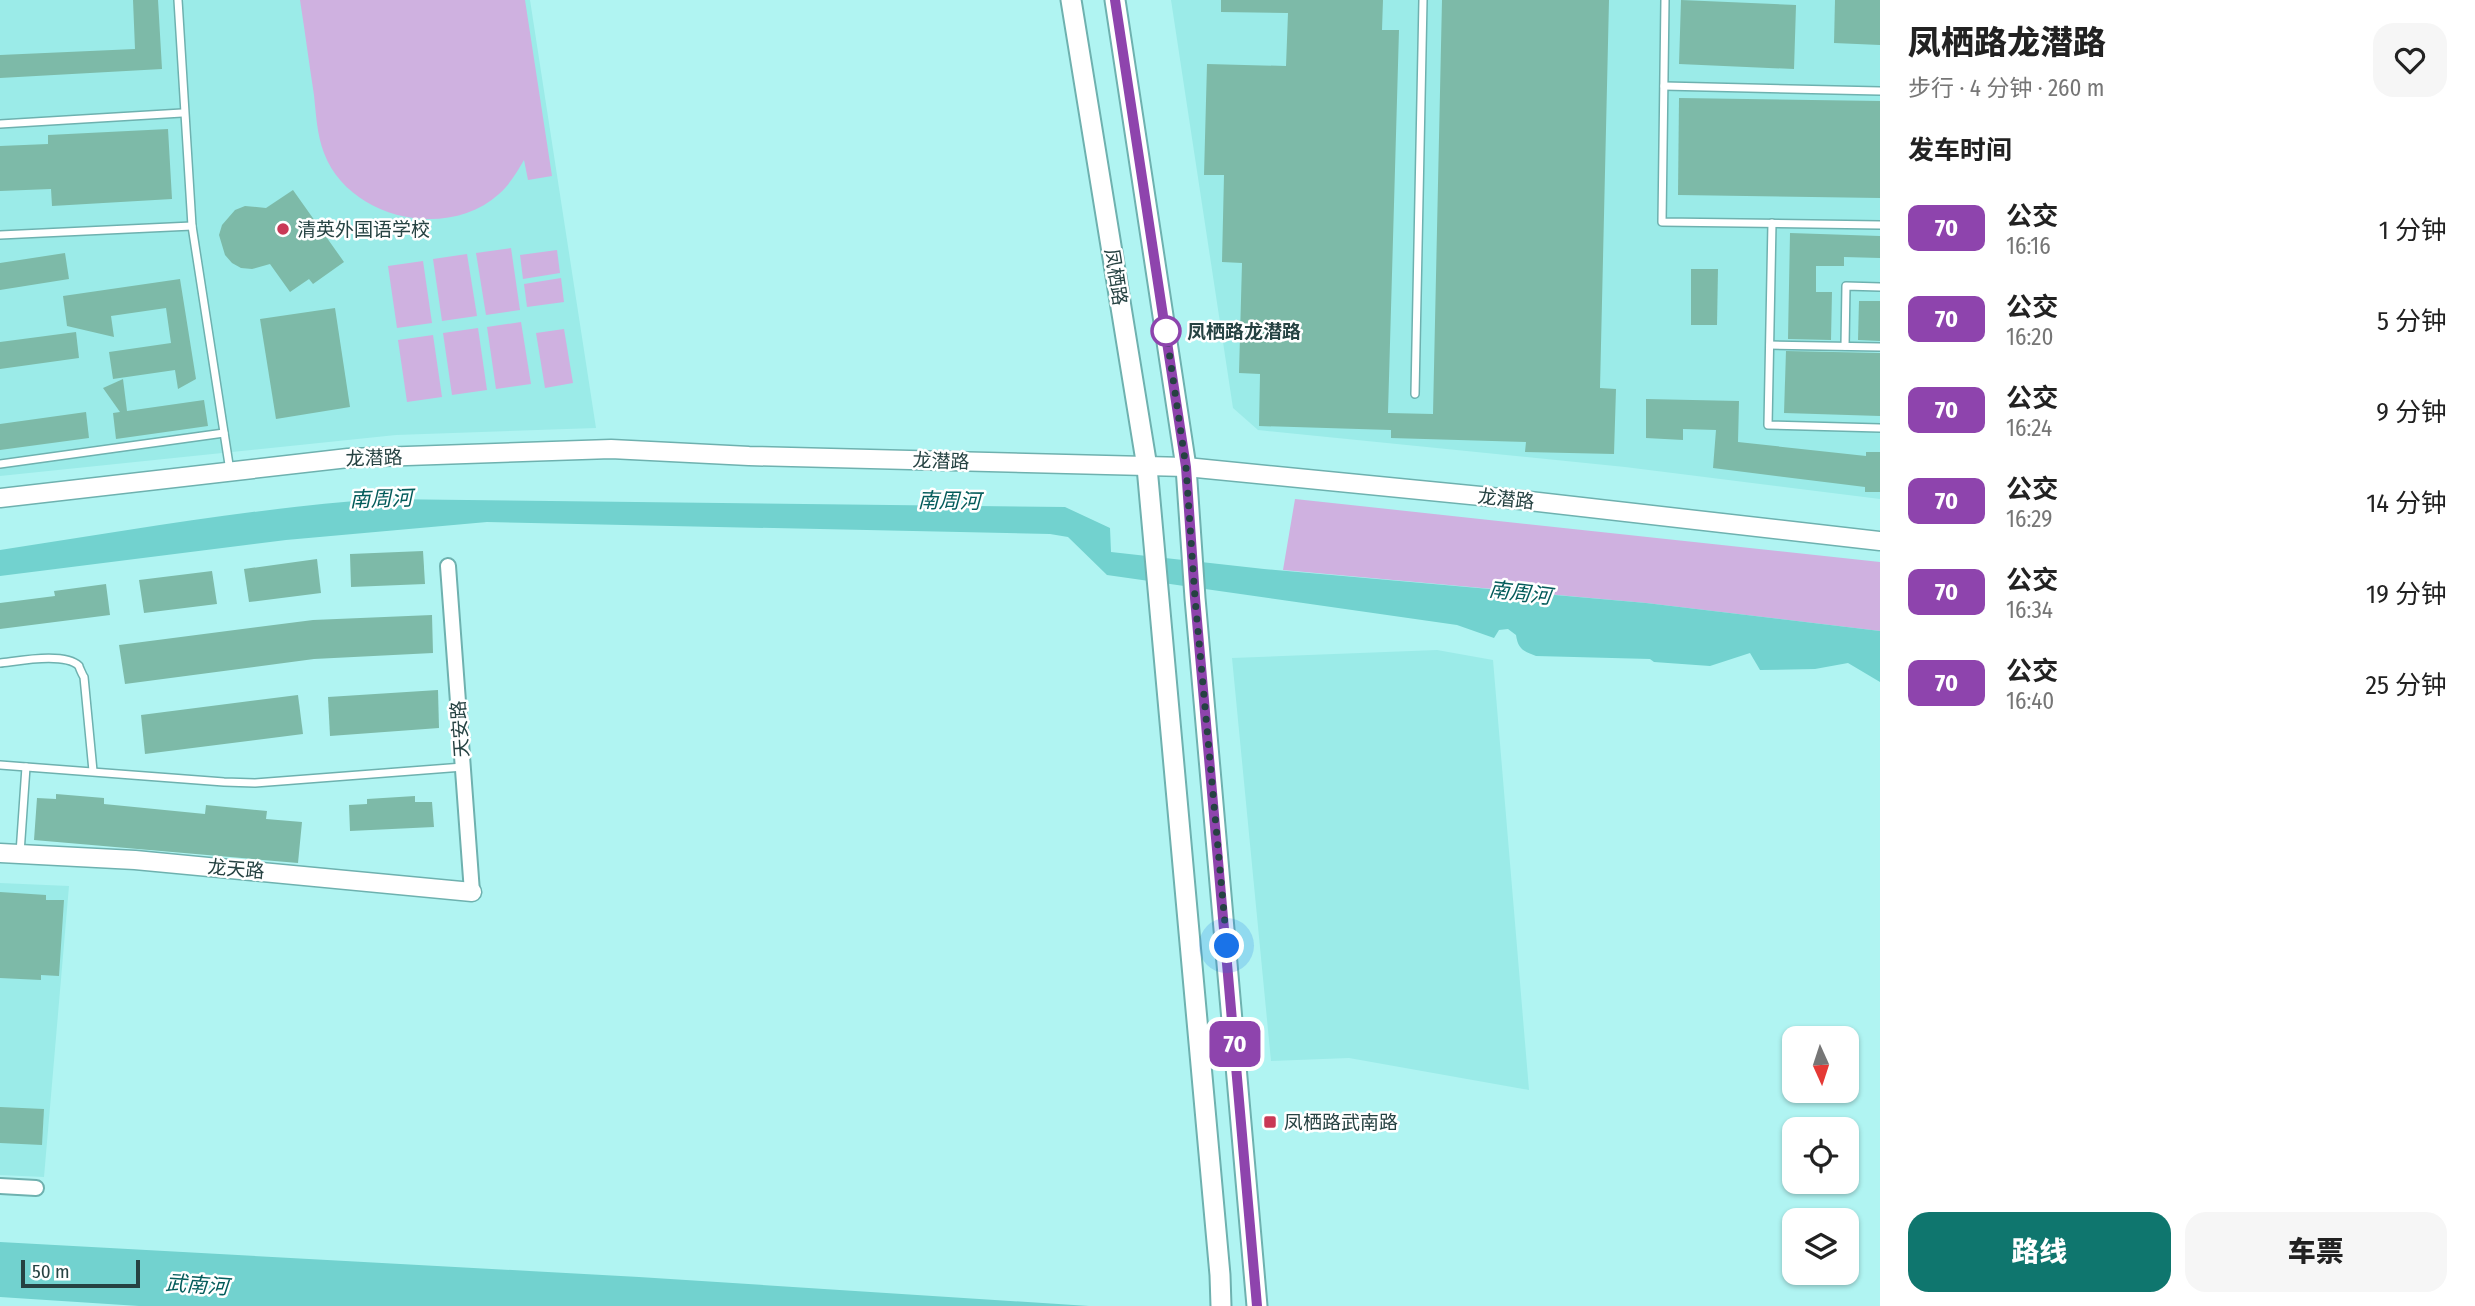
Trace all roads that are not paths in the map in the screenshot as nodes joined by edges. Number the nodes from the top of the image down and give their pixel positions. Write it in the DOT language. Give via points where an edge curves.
graph roads {
  1 [pos="178,0"];
  2 [pos="1071,0"];
  3 [pos="1115,0"];
  4 [pos="1423,0"];
  5 [pos="1665,0"];
  6 [pos="1664,86"];
  7 [pos="1880,91"];
  8 [pos="182,113"];
  9 [pos="0,124"];
  10 [pos="1772,223"];
  11 [pos="1880,225"];
  12 [pos="192,226"];
  13 [pos="0,235"];
  14 [pos="1880,287"];
  15 [pos="1770,345"];
  16 [pos="1845,346"];
  17 [pos="1880,347"];
  18 [pos="1415,394"];
  19 [pos="1880,428"];
  20 [pos="224,433"];
  21 [pos="0,464"];
  22 [pos="1147,467"];
  23 [pos="1186,467"];
  24 [pos="230,471"];
  25 [pos="0,498"];
  26 [pos="1880,541"];
  27 [pos="449,566"];
  28 [pos="0,663"];
  29 [pos="0,765"];
  30 [pos="26,767"];
  31 [pos="463,767"];
  32 [pos="93,771"];
  33 [pos="0,853"];
  34 [pos="20,854"];
  35 [pos="472,891"];
  36 [pos="0,1186"];
  37 [pos="36,1188"];
  38 [pos="1257,1302"];
  39 [pos="1221,1303"];
  1 -- 12 [label="lane"];
  2 -- 22 [label="main road, 凤栖路"];
  3 -- 23 [label="main road"];
  4 -- 18 [label="lane"];
  5 -- 6 [label="lane"];
  6 -- 7 [label="lane"];
  6 -- 10 [label="lane" via="1662,222"];
  8 -- 9 [label="lane"];
  10 -- 11 [label="lane"];
  10 -- 15 [label="lane"];
  12 -- 13 [label="lane"];
  12 -- 20 [label="lane"];
  14 -- 16 [label="lane" via="1846,286"];
  15 -- 16 [label="lane"];
  15 -- 19 [label="lane" via="1768,425"];
  16 -- 17 [label="lane"];
  20 -- 21 [label="lane"];
  20 -- 24 [label="lane"];
  22 -- 23 [label="street, 龙潜路"];
  22 -- 24 [label="street, 龙潜路" via="611,449 348,458"];
  22 -- 39 [label="main road, 凤栖路"];
  23 -- 26 [label="street, 龙潜路"];
  23 -- 38 [label="main road"];
  24 -- 25 [label="street, 龙潜路"];
  27 -- 31 [label="street, 天安路"];
  28 -- 32 [label="lane" via="51,658 79,666 84,677"];
  29 -- 30 [label="lane"];
  30 -- 32 [label="lane"];
  30 -- 34 [label="lane"];
  31 -- 32 [label="lane" via="255,783"];
  31 -- 35 [label="street, 天安路"];
  33 -- 34 [label="street, 龙天路"];
  34 -- 35 [label="street, 龙天路"];
  36 -- 37 [label="street"];
}
